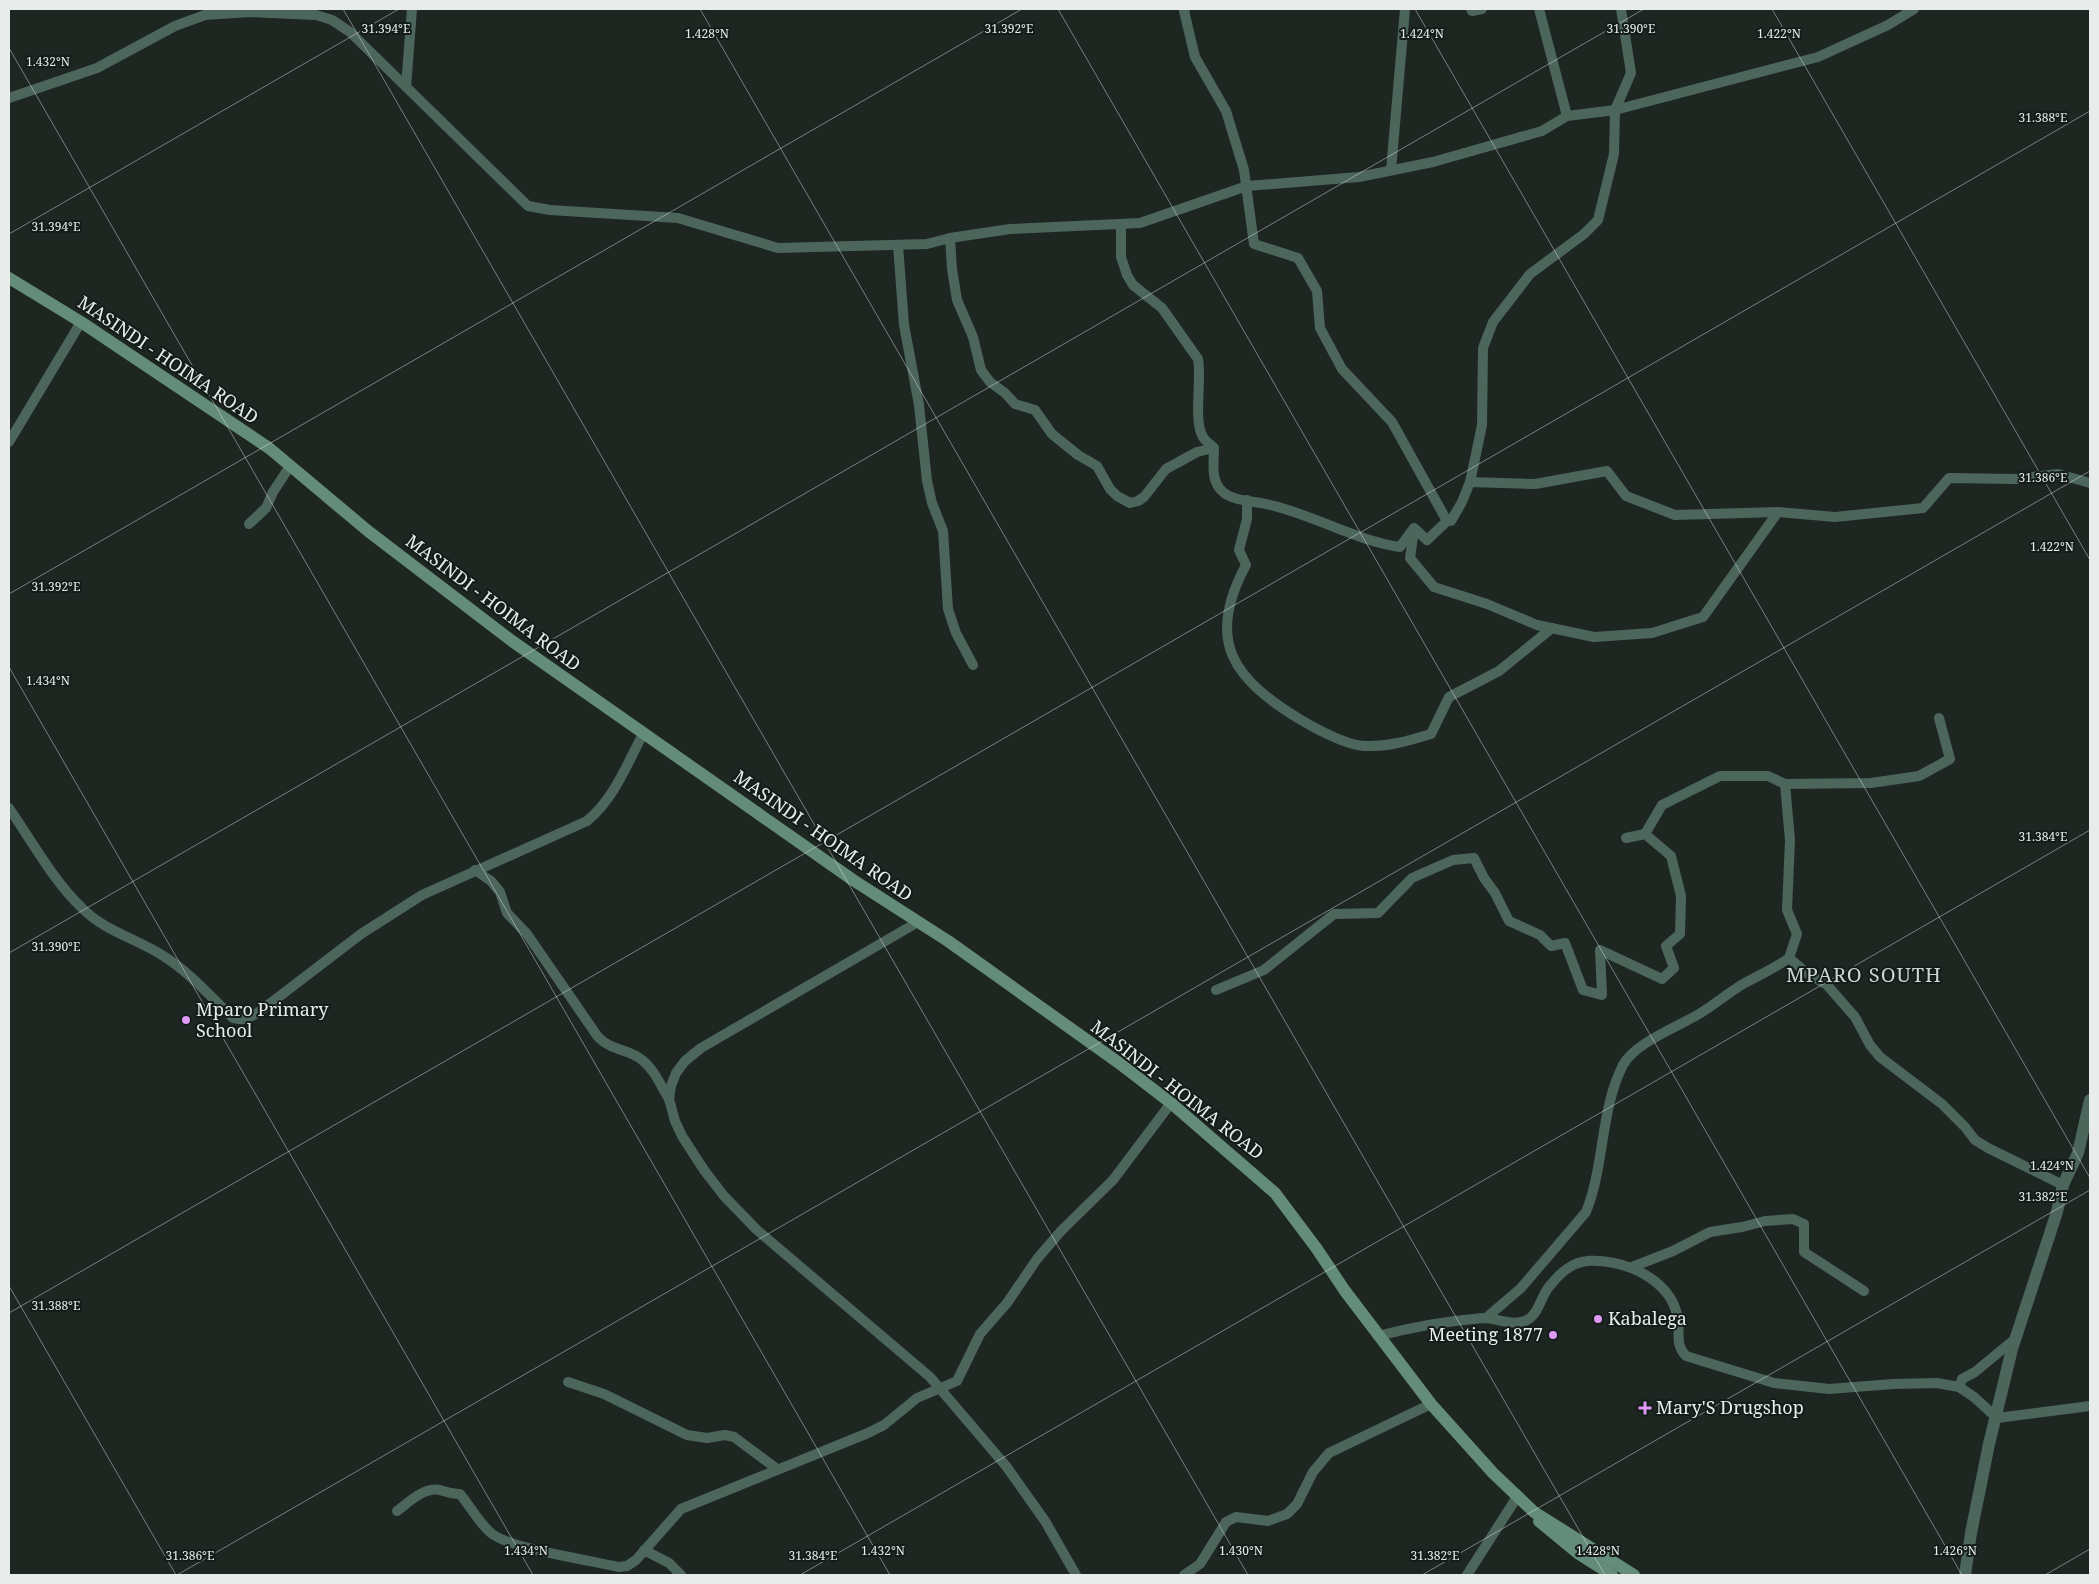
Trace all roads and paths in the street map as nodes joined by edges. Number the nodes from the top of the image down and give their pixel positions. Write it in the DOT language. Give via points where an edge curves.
graph roads {
  1 [pos="412,9"];
  2 [pos="1405,9"];
  3 [pos="1471,9"];
  4 [pos="1482,9"];
  5 [pos="1540,9"];
  6 [pos="1621,9"];
  7 [pos="1914,9"];
  8 [pos="1184,10"];
  9 [pos="323,13"];
  10 [pos="406,88"];
  11 [pos="9,98"];
  12 [pos="1615,110"];
  13 [pos="1566,116"];
  14 [pos="1391,170"];
  15 [pos="1247,186"];
  16 [pos="1121,225"];
  17 [pos="950,238"];
  18 [pos="898,245"];
  19 [pos="9,278"];
  20 [pos="81,322"];
  21 [pos="9,442"];
  22 [pos="1214,448"];
  23 [pos="290,466"];
  24 [pos="1470,482"];
  25 [pos="2090,483"];
  26 [pos="1247,500"];
  27 [pos="1778,512"];
  28 [pos="1447,521"];
  29 [pos="249,524"];
  30 [pos="1414,528"];
  31 [pos="1552,628"];
  32 [pos="973,665"];
  33 [pos="1939,718"];
  34 [pos="643,734"];
  35 [pos="1785,784"];
  36 [pos="9,808"];
  37 [pos="1645,834"];
  38 [pos="1626,838"];
  39 [pos="475,870"];
  40 [pos="918,922"];
  41 [pos="1788,958"];
  42 [pos="1216,990"];
  43 [pos="669,1099"];
  44 [pos="2090,1100"];
  45 [pos="1171,1103"];
  46 [pos="2062,1185"];
  47 [pos="1632,1267"];
  48 [pos="1864,1291"];
  49 [pos="1486,1318"];
  50 [pos="1378,1336"];
  51 [pos="2016,1338"];
  52 [pos="568,1382"];
  53 [pos="1958,1386"];
  54 [pos="939,1388"];
  55 [pos="1431,1404"];
  56 [pos="2090,1406"];
  57 [pos="1997,1418"];
  58 [pos="777,1469"];
  59 [pos="1517,1497"];
  60 [pos="397,1511"];
  61 [pos="1534,1512"];
  62 [pos="644,1550"];
  63 [pos="681,1575"];
  64 [pos="1076,1575"];
  65 [pos="1184,1575"];
  66 [pos="1467,1575"];
  67 [pos="1612,1575"];
  68 [pos="1634,1575"];
  69 [pos="1965,1575"];
  1 -- 10 [label="street"];
  2 -- 14 [label="street"];
  3 -- 4 [label="street"];
  5 -- 13 [label="street"];
  6 -- 12 [label="street" via="1631,72"];
  7 -- 12 [label="street" via="1888,26 1818,57"];
  8 -- 15 [label="street" via="1195,57 1226,111"];
  9 -- 10 [label="street" via="350,32"];
  9 -- 11 [label="street" via="316,16 249,12 205,15 175,26 97,68"];
  10 -- 18 [label="street" via="528,206 678,218 778,248"];
  12 -- 13 [label="street"];
  12 -- 24 [label="street" via="1614,154 1598,220 1530,274 1493,322 1483,348 1482,425"];
  13 -- 14 [label="street" via="1542,131 1433,162"];
  14 -- 15 [label="street" via="1359,177"];
  15 -- 16 [label="street" via="1140,223"];
  15 -- 28 [label="street" via="1254,244 1298,258 1317,291 1320,328 1342,369 1392,422"];
  16 -- 17 [label="street" via="1010,229"];
  16 -- 22 [label="street" via="1121,257 1127,276 1162,308 1198,359 1198,399 1203,437"];
  17 -- 18 [label="street" via="927,244"];
  17 -- 22 [label="street" via="957,300 973,337 981,370 1015,404 1035,410 1052,434 1097,466 1117,496 1130,503 1138,502 1166,469 1197,452"];
  18 -- 32 [label="street" via="904,325 919,405 927,481 943,532 948,609"];
  19 -- 20 [label="main road, MASINDI - HOIMA ROAD"];
  20 -- 21 [label="street"];
  20 -- 23 [label="main road, MASINDI - HOIMA ROAD" via="269,448"];
  22 -- 26 [label="street" via="1213,473 1218,486 1232,497"];
  23 -- 29 [label="street" via="266,508"];
  23 -- 34 [label="main road, MASINDI - HOIMA ROAD" via="512,642"];
  24 -- 27 [label="street" via="1535,484 1606,472 1626,496 1675,515"];
  24 -- 28 [label="street" via="1451,521"];
  25 -- 27 [label="street" via="2058,474 2015,479 1950,478 1923,508 1835,517"];
  26 -- 30 [label="street" via="1287,509 1378,544 1400,548"];
  26 -- 31 [label="street" via="1247,519 1239,550 1246,565 1234,588 1228,611 1228,648 1251,684 1273,703 1321,732 1362,746 1399,744 1431,734 1449,697 1499,671"];
  27 -- 31 [label="street" via="1703,616 1652,633 1594,637"];
  28 -- 30 [label="street" via="1427,540"];
  30 -- 31 [label="street" via="1410,558 1434,587"];
  33 -- 35 [label="street" via="1950,759 1919,776 1871,783"];
  34 -- 39 [label="street" via="599,811 586,821"];
  34 -- 40 [label="main road, MASINDI - HOIMA ROAD"];
  35 -- 37 [label="street" via="1768,776 1720,776 1662,805"];
  35 -- 41 [label="street" via="1790,840 1787,910 1797,934"];
  36 -- 39 [label="street" via="62,885 84,910 114,932 166,958 233,1018 241,1020 259,1012 361,934 422,894"];
  37 -- 38 [label="street"];
  37 -- 42 [label="street" via="1671,856 1681,896 1680,934 1666,946 1674,968 1662,979 1600,950 1602,995 1583,990 1565,943 1551,946 1540,935 1509,921 1474,858 1453,860 1412,878 1378,913 1334,914 1264,970"];
  39 -- 43 [label="street" via="500,892 507,913 527,934 598,1037 642,1060"];
  40 -- 43 [label="street" via="701,1048 676,1073"];
  40 -- 45 [label="main road, MASINDI - HOIMA ROAD"];
  41 -- 46 [label="street" via="1827,985 1855,1017 1880,1057 1942,1104 1975,1140"];
  41 -- 49 [label="street" via="1652,1040 1624,1063 1614,1088 1592,1197 1586,1212 1520,1288"];
  43 -- 54 [label="street" via="675,1121 691,1152 739,1213"];
  44 -- 46 [label="street" via="2078,1153"];
  45 -- 50 [label="main road, MASINDI - HOIMA ROAD" via="1275,1193"];
  45 -- 54 [label="street" via="1113,1180 1037,1259 1007,1303 980,1334 957,1381"];
  46 -- 51 [label="street" via="2057,1212"];
  47 -- 48 [label="street" via="1710,1232 1792,1219 1804,1224 1804,1252"];
  47 -- 49 [label="street" via="1604,1261 1579,1262 1566,1268 1549,1287 1532,1317 1516,1323"];
  47 -- 53 [label="street" via="1647,1275 1670,1299 1678,1318 1678,1346 1692,1359 1774,1383 1811,1387 1847,1389 1917,1383"];
  49 -- 50 [label="street" via="1402,1329"];
  50 -- 55 [label="main road, MASINDI - HOIMA ROAD"];
  51 -- 53 [label="street" via="1982,1367 1962,1379"];
  51 -- 57 [label="street"];
  52 -- 58 [label="street" via="604,1394 687,1435 734,1437"];
  53 -- 57 [label="street"];
  54 -- 58 [label="street" via="917,1398 884,1425"];
  54 -- 64 [label="street" via="1006,1466 1045,1521"];
  55 -- 59 [label="main road, MASINDI - HOIMA ROAD"];
  55 -- 65 [label="street" via="1330,1453 1313,1472 1297,1504 1287,1514 1268,1521 1236,1518 1226,1522 1200,1564"];
  56 -- 57 [label="street"];
  57 -- 69 [label="street" via="1989,1444"];
  58 -- 62 [label="street" via="681,1509"];
  59 -- 61 [label="main road, MASINDI - HOIMA ROAD"];
  59 -- 66 [label="street"];
  60 -- 62 [label="street" via="419,1494 439,1490 460,1494 491,1533 517,1544 618,1567 627,1566"];
  61 -- 67 [label="main road, MASINDI - HOIMA ROAD" via="1540,1523 1557,1537"];
  61 -- 68 [label="main road, MASINDI - HOIMA ROAD"];
  62 -- 63 [label="street" via="669,1563"];
}
